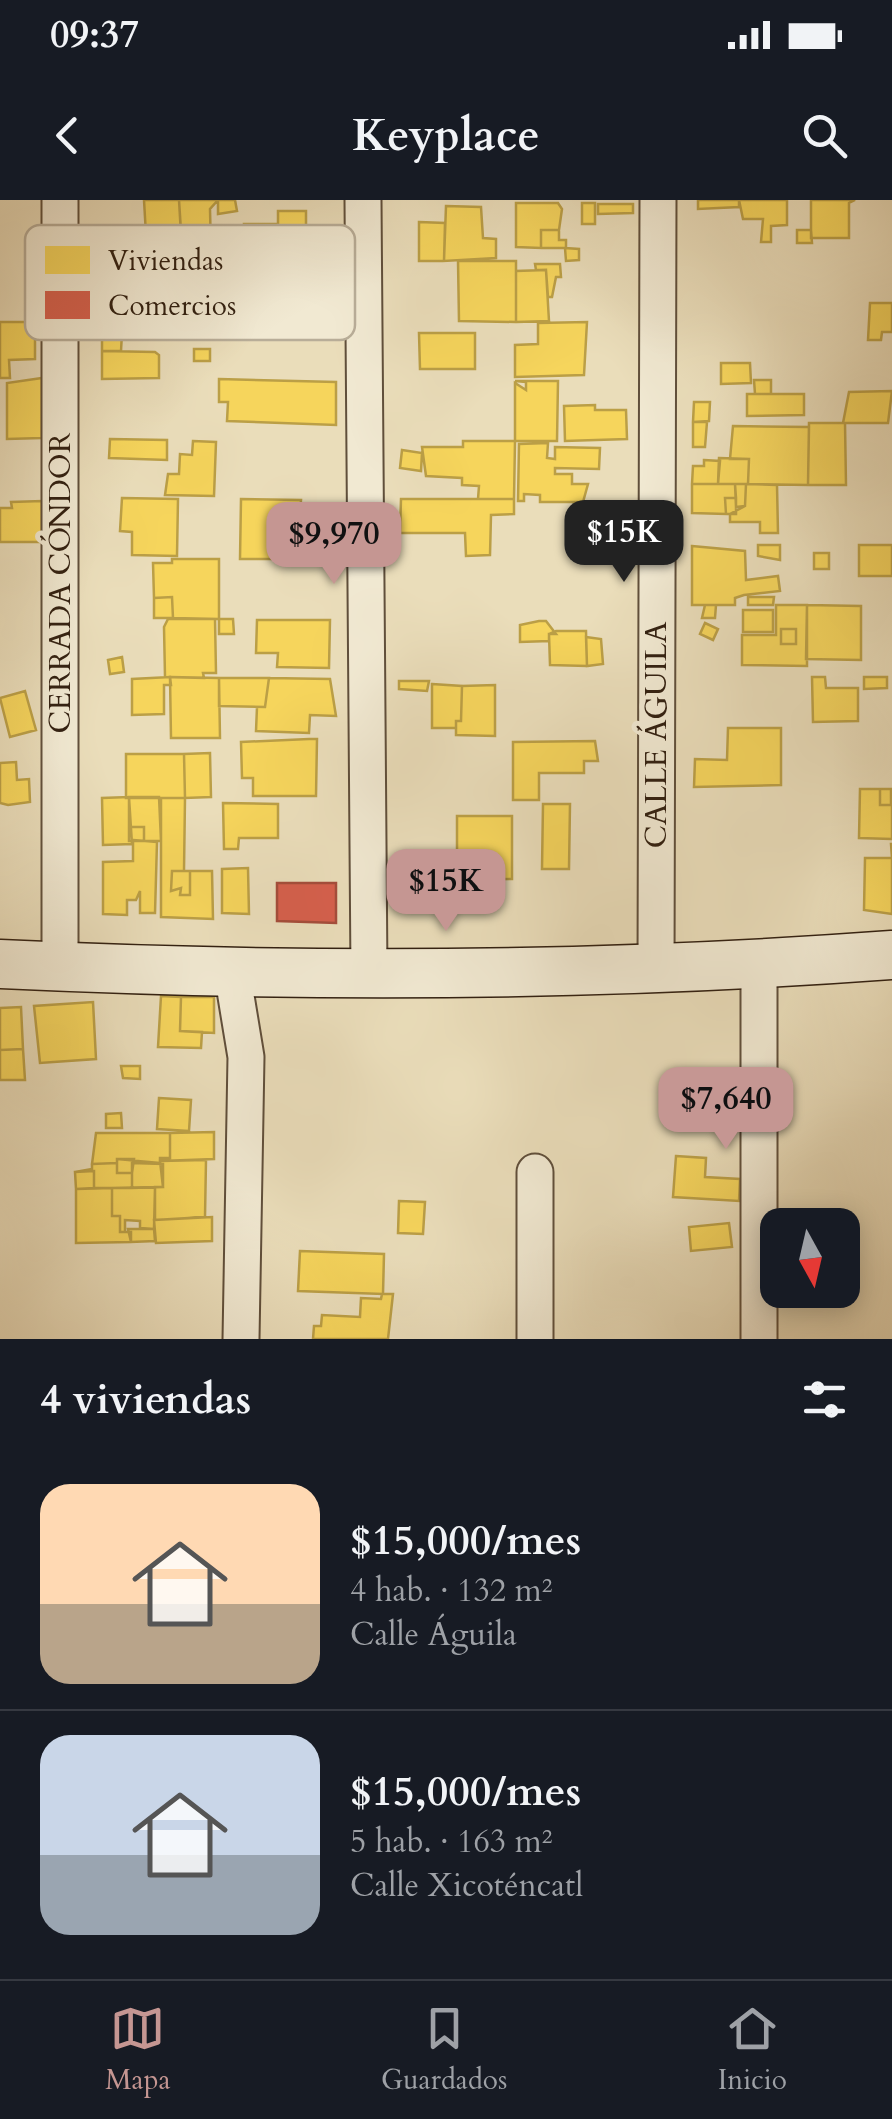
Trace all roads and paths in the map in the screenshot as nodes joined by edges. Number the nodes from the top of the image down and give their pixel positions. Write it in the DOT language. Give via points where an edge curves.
graph roads {
  1 [pos="364,200"];
  2 [pos="658,200"];
  3 [pos="60,340"];
  4 [pos="892,956"];
  5 [pos="0,964"];
  6 [pos="759,965"];
  7 [pos="60,967"];
  8 [pos="656,971"];
  9 [pos="232,972"];
  10 [pos="369,973"];
  11 [pos="535,1172"];
  12 [pos="242,1339"];
  13 [pos="535,1339"];
  14 [pos="759,1339"];
  1 -- 10 [label="street"];
  2 -- 8 [label="street, CALLE ÁGUILA"];
  3 -- 7 [label="street, CERRADA CÓNDOR"];
  4 -- 6 [label="main road"];
  5 -- 7 [label="main road"];
  6 -- 8 [label="main road"];
  6 -- 14 [label="street"];
  7 -- 9 [label="main road"];
  8 -- 10 [label="main road"];
  9 -- 10 [label="main road"];
  9 -- 12 [label="street" via="246,1057"];
  11 -- 13 [label="street"];
}
